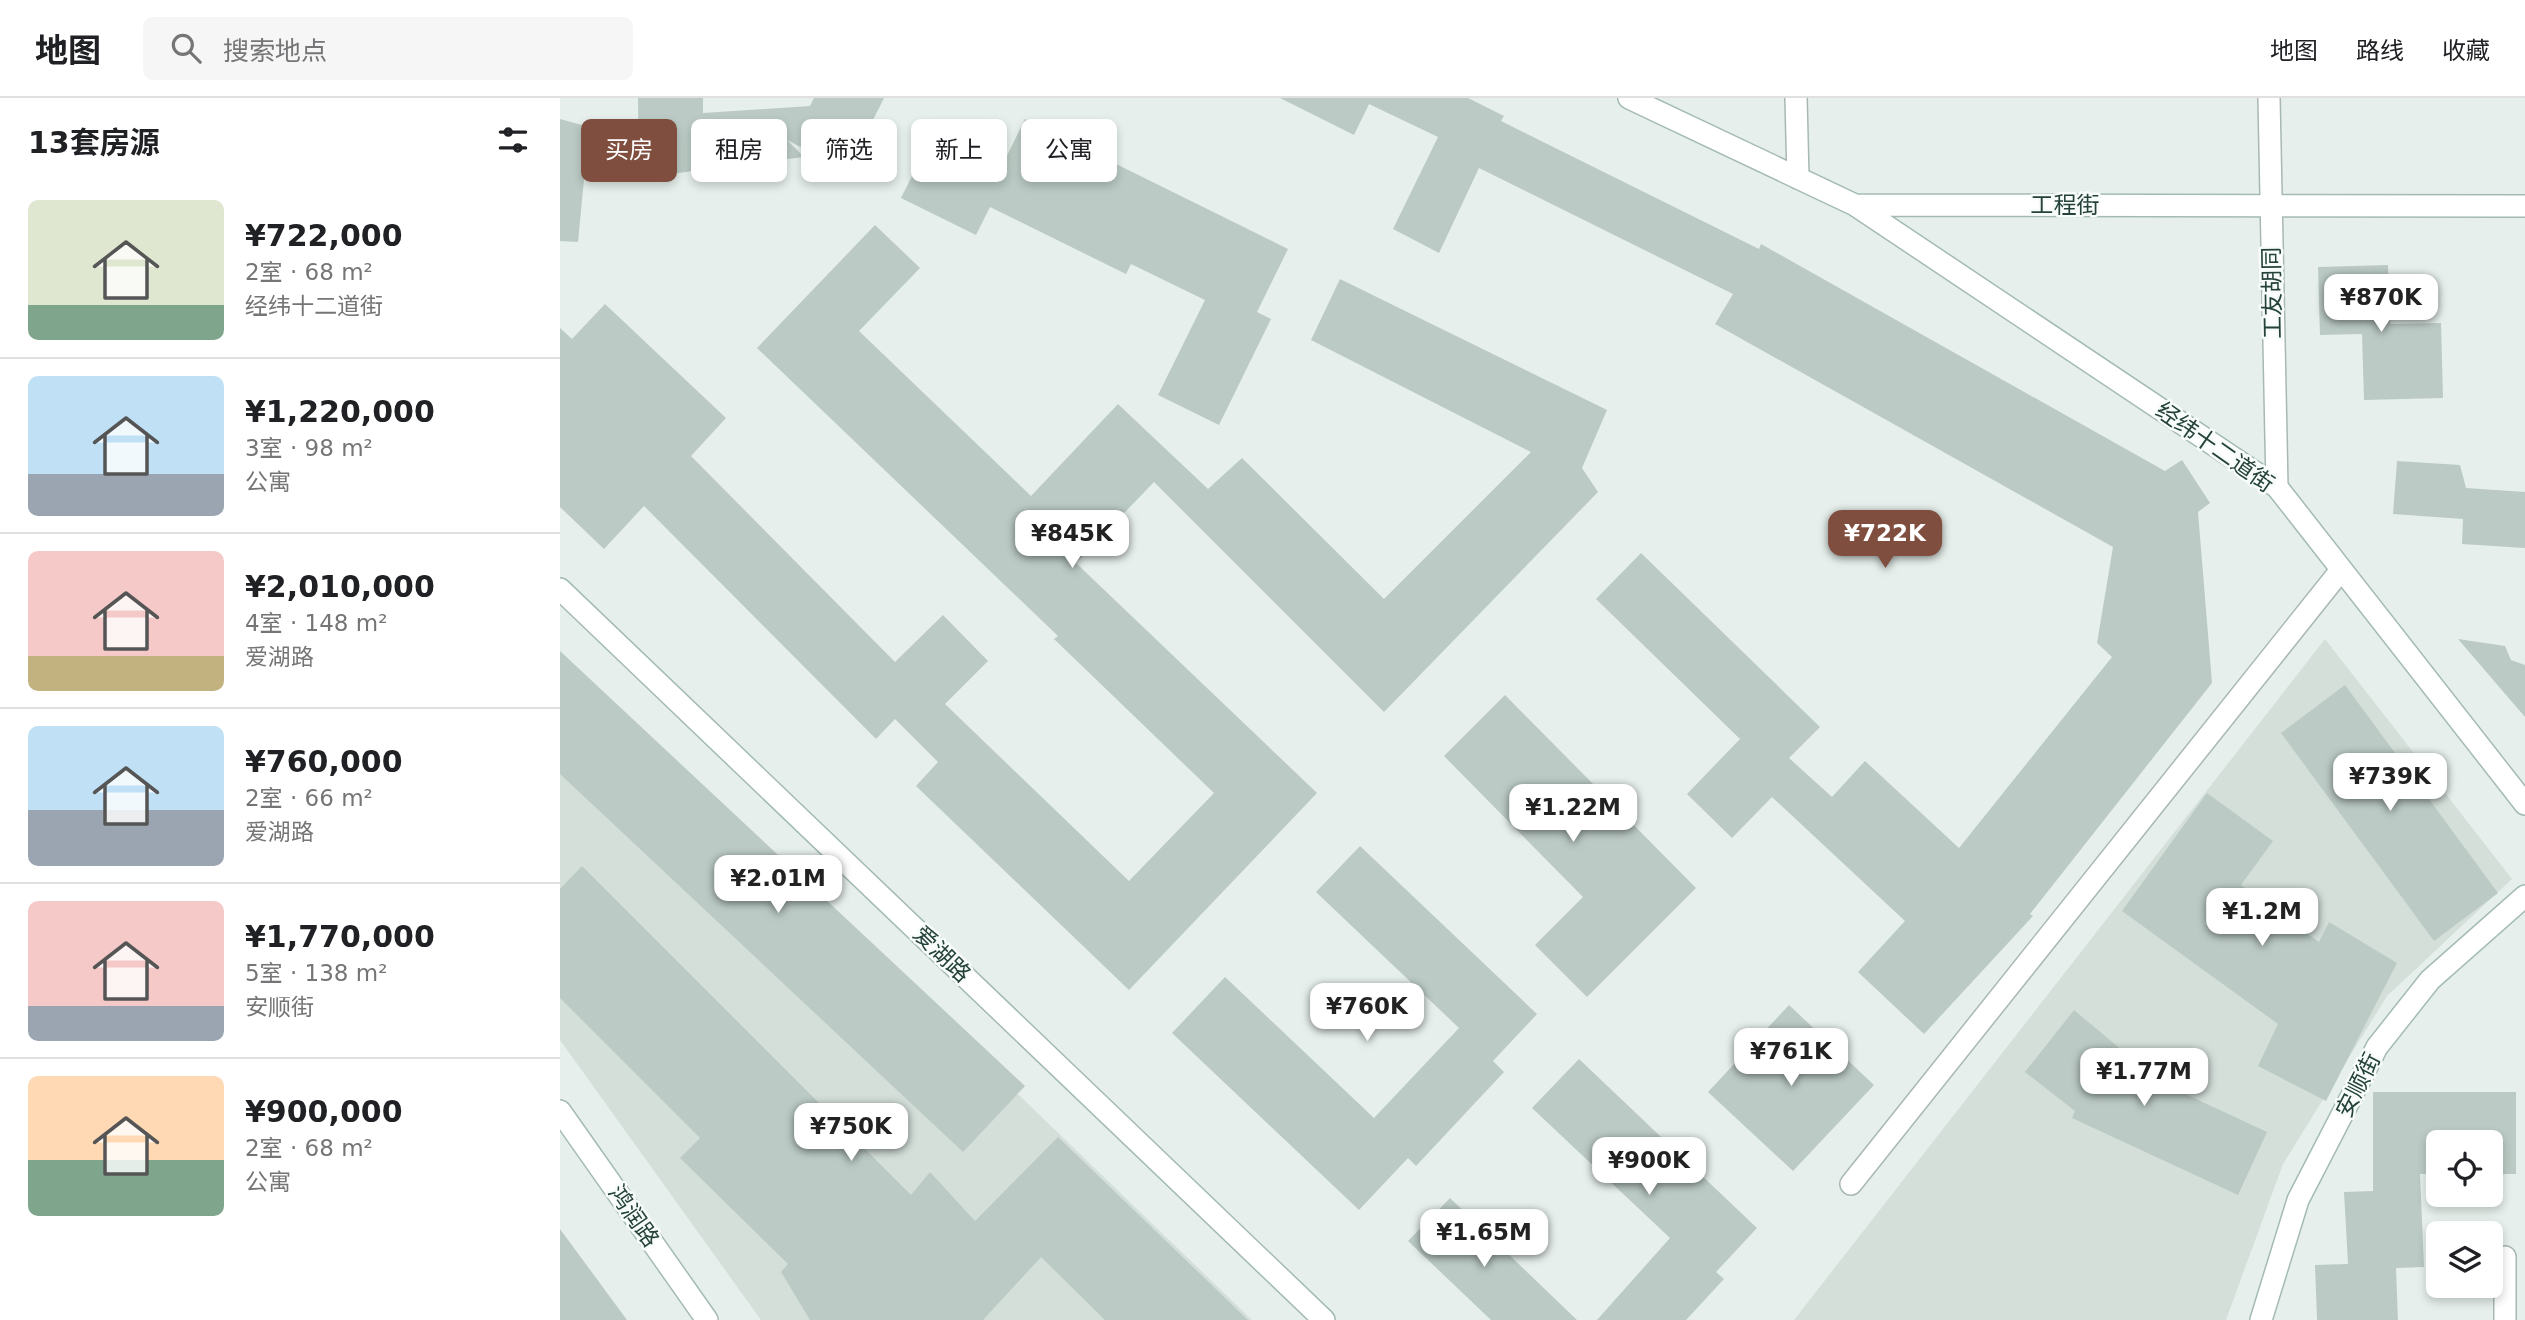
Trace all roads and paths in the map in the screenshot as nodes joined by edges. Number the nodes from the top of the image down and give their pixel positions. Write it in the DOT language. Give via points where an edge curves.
graph roads {
  1 [pos="1629,98"];
  2 [pos="1796,98"];
  3 [pos="2269,98"];
  4 [pos="1798,178"];
  5 [pos="1855,205"];
  6 [pos="2270,206"];
  7 [pos="2525,206"];
  8 [pos="2277,488"];
  9 [pos="2341,570"];
  10 [pos="560,589"];
  11 [pos="2525,804"];
  12 [pos="2525,896"];
  13 [pos="560,1111"];
  14 [pos="1851,1184"];
  15 [pos="2505,1257"];
  16 [pos="707,1320"];
  17 [pos="1324,1320"];
  18 [pos="2261,1320"];
  19 [pos="2505,1320"];
  1 -- 4 [label="street, 工程街"];
  2 -- 4 [label="street"];
  3 -- 6 [label="street, 工友胡同"];
  4 -- 5 [label="street, 工程街"];
  5 -- 6 [label="street, 工程街"];
  5 -- 8 [label="street, 经纬十二道街"];
  6 -- 7 [label="street, 工程街"];
  6 -- 8 [label="street, 工友胡同"];
  8 -- 9 [label="street, 经纬十二道街"];
  9 -- 11 [label="street, 经纬十二道街"];
  9 -- 14 [label="street"];
  10 -- 17 [label="street, 爱湖路"];
  12 -- 18 [label="street, 安顺街" via="2430,980 2377,1047 2298,1200"];
  13 -- 16 [label="street, 鸿润路"];
  15 -- 19 [label="street"];
}
